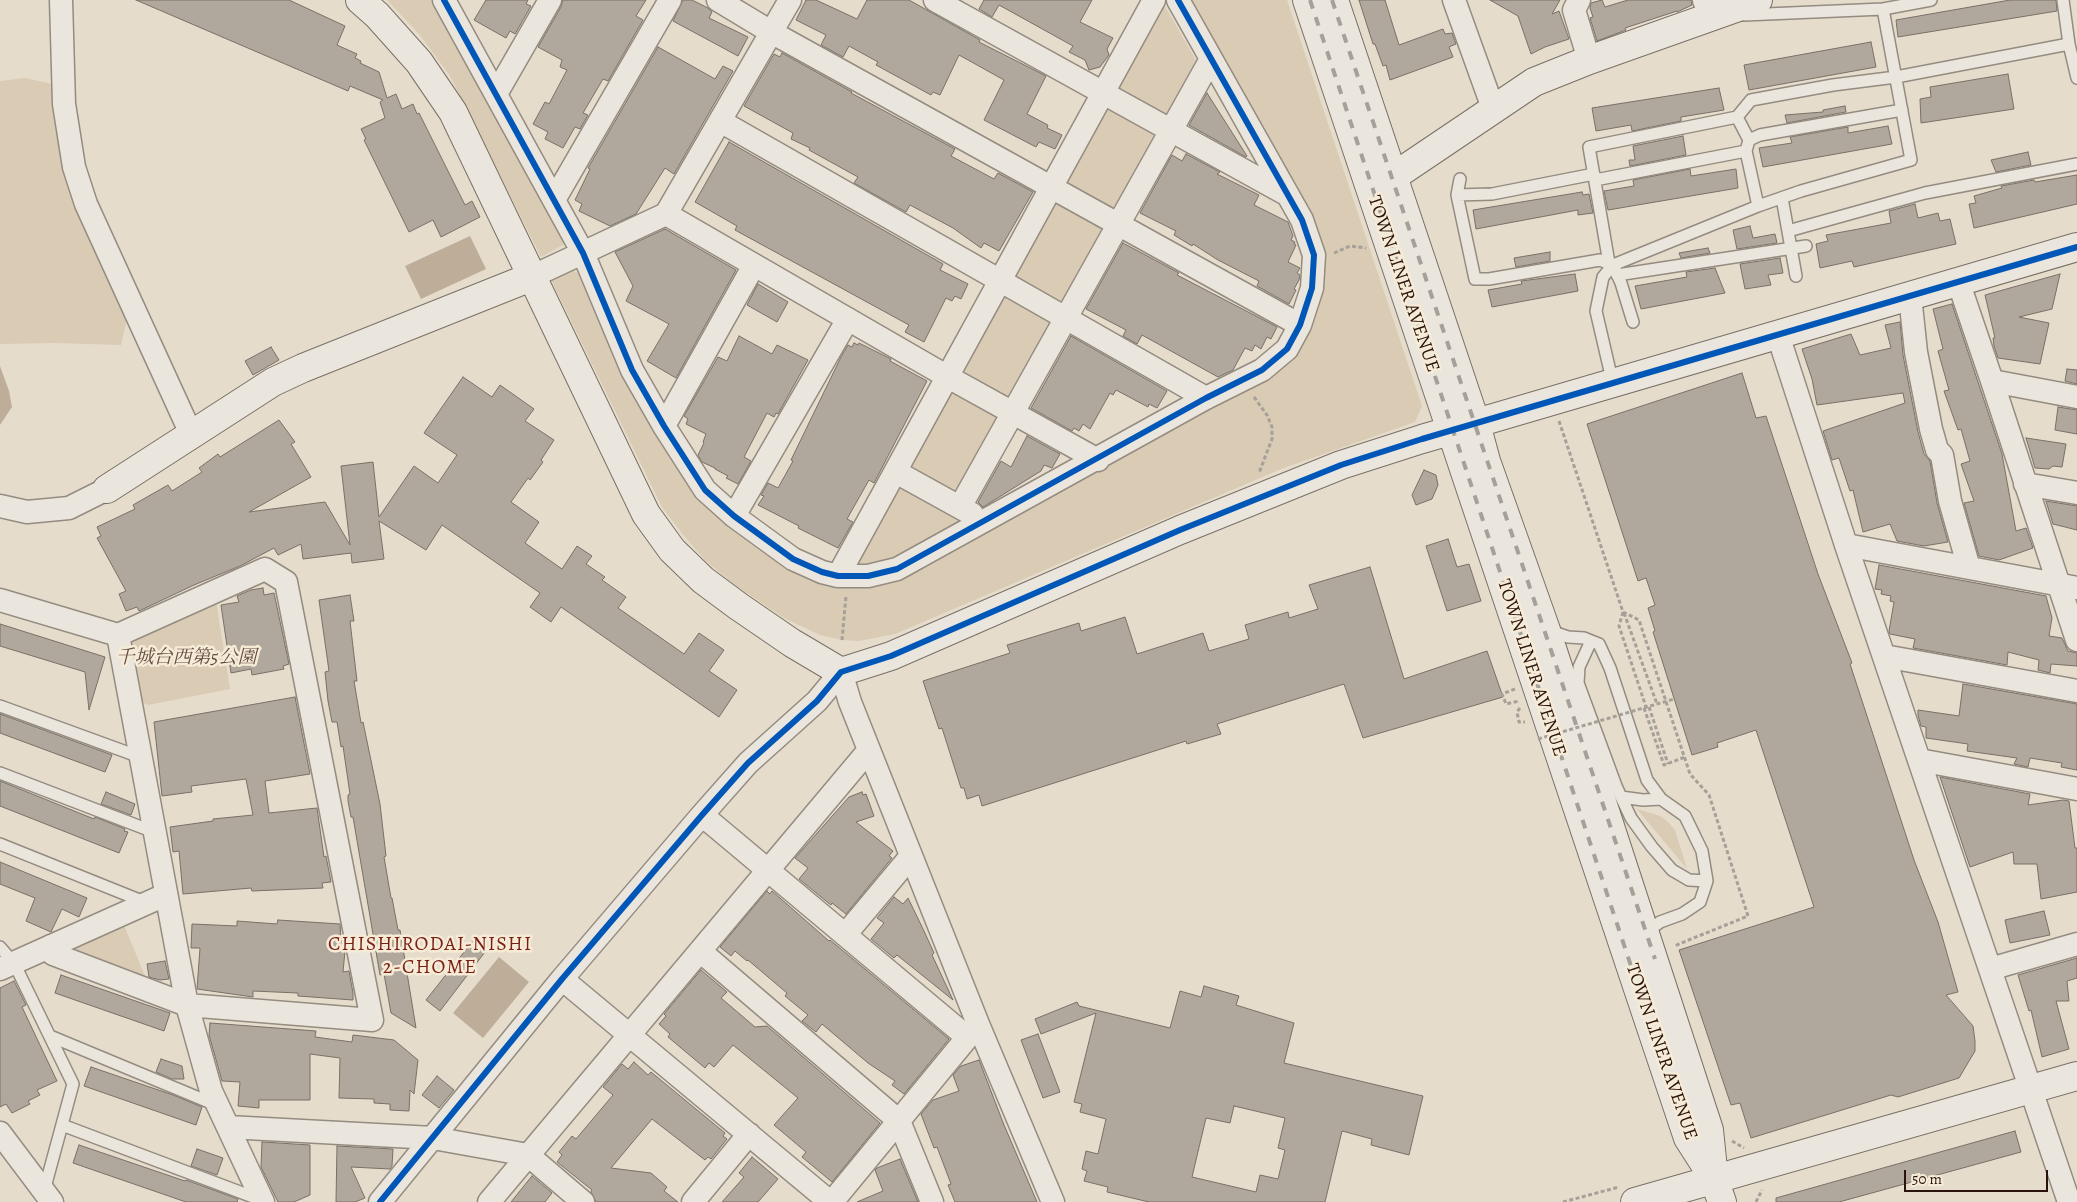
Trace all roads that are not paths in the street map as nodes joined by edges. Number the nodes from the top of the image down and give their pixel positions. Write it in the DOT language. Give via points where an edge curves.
graph roads {
  1 [pos="61,0"];
  2 [pos="360,0"];
  3 [pos="444,0"];
  4 [pos="550,0"];
  5 [pos="670,0"];
  6 [pos="718,0"];
  7 [pos="790,0"];
  8 [pos="935,0"];
  9 [pos="1154,0"];
  10 [pos="1178,0"];
  11 [pos="1307,0"];
  12 [pos="1334,0"];
  13 [pos="1580,0"];
  14 [pos="1758,0"];
  15 [pos="1931,0"];
  16 [pos="2063,0"];
  17 [pos="1462,6"];
  18 [pos="1707,8"];
  19 [pos="1883,9"];
  20 [pos="772,32"];
  21 [pos="2069,44"];
  22 [pos="1211,59"];
  23 [pos="1589,60"];
  24 [pos="2077,74"];
  25 [pos="1896,77"];
  26 [pos="2077,78"];
  27 [pos="1103,93"];
  28 [pos="496,94"];
  29 [pos="1902,110"];
  30 [pos="1494,111"];
  31 [pos="1737,117"];
  32 [pos="720,121"];
  33 [pos="1171,131"];
  34 [pos="1747,146"];
  35 [pos="2077,164"];
  36 [pos="1393,176"];
  37 [pos="1594,177"];
  38 [pos="1460,179"];
  39 [pos="1051,187"];
  40 [pos="1288,195"];
  41 [pos="1457,195"];
  42 [pos="1782,198"];
  43 [pos="554,200"];
  44 [pos="1758,206"];
  45 [pos="666,214"];
  46 [pos="1119,224"];
  47 [pos="1788,231"];
  48 [pos="1806,246"];
  49 [pos="2077,247"];
  50 [pos="1792,248"];
  51 [pos="583,253"];
  52 [pos="754,265"];
  53 [pos="1613,267"];
  54 [pos="1796,276"];
  55 [pos="531,277"];
  56 [pos="1000,281"];
  57 [pos="1958,282"];
  58 [pos="1910,296"];
  59 [pos="1066,318"];
  60 [pos="848,319"];
  61 [pos="1633,322"];
  62 [pos="1300,325"];
  63 [pos="1778,335"];
  64 [pos="948,376"];
  65 [pos="1992,381"];
  66 [pos="1613,384"];
  67 [pos="2077,397"];
  68 [pos="1206,398"];
  69 [pos="1013,413"];
  70 [pos="664,426"];
  71 [pos="1464,427"];
  72 [pos="192,436"];
  73 [pos="1098,460"];
  74 [pos="896,472"];
  75 [pos="2025,484"];
  76 [pos="107,489"];
  77 [pos="2077,493"];
  78 [pos="0,506"];
  79 [pos="960,507"];
  80 [pos="734,516"];
  81 [pos="986,522"];
  82 [pos="1846,545"];
  83 [pos="1969,568"];
  84 [pos="843,581"];
  85 [pos="2068,587"];
  86 [pos="0,600"];
  87 [pos="1546,630"];
  88 [pos="118,635"];
  89 [pos="2077,640"];
  90 [pos="1591,641"];
  91 [pos="1884,656"];
  92 [pos="841,672"];
  93 [pos="2077,690"];
  94 [pos="0,706"];
  95 [pos="869,750"];
  96 [pos="140,757"];
  97 [pos="1919,760"];
  98 [pos="0,773"];
  99 [pos="2077,789"];
  100 [pos="1621,796"];
  101 [pos="1661,800"];
  102 [pos="702,815"];
  103 [pos="154,832"];
  104 [pos="0,844"];
  105 [pos="911,856"];
  106 [pos="768,870"];
  107 [pos="1707,881"];
  108 [pos="156,899"];
  109 [pos="1645,933"];
  110 [pos="845,935"];
  111 [pos="2077,944"];
  112 [pos="51,946"];
  113 [pos="700,951"];
  114 [pos="5,959"];
  115 [pos="1990,969"];
  116 [pos="562,980"];
  117 [pos="187,1005"];
  118 [pos="972,1031"];
  119 [pos="629,1035"];
  120 [pos="50,1036"];
  121 [pos="2077,1076"];
  122 [pos="2031,1089"];
  123 [pos="218,1106"];
  124 [pos="899,1120"];
  125 [pos="62,1126"];
  126 [pos="228,1127"];
  127 [pos="0,1133"];
  128 [pos="749,1134"];
  129 [pos="433,1138"];
  130 [pos="528,1156"];
  131 [pos="1718,1191"];
  132 [pos="1627,1194"];
  133 [pos="48,1197"];
  134 [pos="263,1202"];
  135 [pos="380,1202"];
  136 [pos="489,1202"];
  137 [pos="583,1202"];
  138 [pos="692,1202"];
  139 [pos="831,1202"];
  140 [pos="932,1202"];
  141 [pos="1053,1202"];
  142 [pos="2069,1202"];
  1 -- 72 [label="street" via="64,104 74,168 93,221"];
  2 -- 55 [label="street" via="419,62 445,99 471,147"];
  3 -- 28 [label="street"];
  4 -- 28 [label="street"];
  5 -- 43 [label="street"];
  6 -- 20 [label="street"];
  7 -- 20 [label="street"];
  8 -- 27 [label="street"];
  9 -- 27 [label="street"];
  10 -- 22 [label="street"];
  11 -- 71 [label="street, TOWN LINER AVENUE"];
  12 -- 36 [label="street, TOWN LINER AVENUE"];
  13 -- 23 [label="street" via="1574,10"];
  14 -- 18 [label="street"];
  15 -- 19 [label="lane"];
  16 -- 21 [label="lane"];
  17 -- 30 [label="street"];
  18 -- 19 [label="lane"];
  18 -- 23 [label="street"];
  19 -- 25 [label="lane"];
  20 -- 32 [label="street"];
  20 -- 39 [label="street"];
  21 -- 24 [label="lane"];
  21 -- 25 [label="lane"];
  22 -- 33 [label="street"];
  22 -- 40 [label="street"];
  23 -- 30 [label="street" via="1534,82"];
  24 -- 26 [label="lane"];
  25 -- 29 [label="lane"];
  25 -- 31 [label="lane" via="1751,100"];
  27 -- 33 [label="street"];
  27 -- 39 [label="street"];
  28 -- 43 [label="street"];
  29 -- 34 [label="lane" via="1760,135"];
  29 -- 42 [label="lane" via="1912,160"];
  30 -- 36 [label="street"];
  31 -- 34 [label="lane"];
  31 -- 37 [label="lane" via="1589,147"];
  32 -- 45 [label="street"];
  32 -- 56 [label="street"];
  33 -- 40 [label="street"];
  33 -- 46 [label="street"];
  34 -- 37 [label="lane"];
  34 -- 44 [label="lane"];
  35 -- 47 [label="lane" via="1925,193"];
  36 -- 71 [label="street, TOWN LINER AVENUE"];
  37 -- 41 [label="lane" via="1492,194"];
  37 -- 53 [label="lane"];
  38 -- 41 [label="lane"];
  39 -- 46 [label="street"];
  39 -- 56 [label="street"];
  40 -- 62 [label="street" via="1302,220 1314,255 1312,288"];
  41 -- 53 [label="lane" via="1475,279 1584,261 1600,260"];
  42 -- 44 [label="lane"];
  42 -- 47 [label="lane"];
  43 -- 51 [label="street"];
  44 -- 53 [label="lane"];
  45 -- 51 [label="street"];
  45 -- 52 [label="street"];
  46 -- 59 [label="street"];
  46 -- 62 [label="street"];
  47 -- 50 [label="lane"];
  48 -- 50 [label="lane"];
  49 -- 57 [label="street"];
  50 -- 53 [label="lane"];
  50 -- 54 [label="lane"];
  51 -- 55 [label="street"];
  51 -- 70 [label="street" via="632,370"];
  52 -- 60 [label="street"];
  52 -- 70 [label="street"];
  53 -- 61 [label="lane"];
  53 -- 66 [label="lane" via="1603,277 1596,311"];
  55 -- 72 [label="street" via="295,371"];
  55 -- 92 [label="street" via="646,514 672,550 731,601"];
  56 -- 59 [label="street"];
  56 -- 64 [label="street"];
  57 -- 58 [label="street"];
  57 -- 65 [label="street"];
  58 -- 63 [label="street"];
  58 -- 83 [label="street" via="1916,352 1931,430 1937,450 1942,455 1950,501"];
  59 -- 68 [label="street"];
  59 -- 69 [label="street"];
  60 -- 64 [label="street"];
  60 -- 80 [label="street"];
  62 -- 68 [label="street" via="1287,349 1262,370"];
  63 -- 66 [label="street"];
  63 -- 82 [label="street"];
  64 -- 69 [label="street"];
  64 -- 74 [label="street"];
  65 -- 67 [label="street"];
  65 -- 75 [label="street"];
  66 -- 71 [label="street"];
  68 -- 73 [label="street"];
  69 -- 73 [label="street"];
  69 -- 79 [label="street"];
  70 -- 80 [label="street" via="705,490"];
  71 -- 87 [label="street, TOWN LINER AVENUE" via="1486,461"];
  71 -- 92 [label="street" via="1341,465 1180,530 891,656"];
  71 -- 131 [label="street, TOWN LINER AVENUE" via="1688,1138"];
  72 -- 76 [label="street"];
  73 -- 81 [label="street"];
  74 -- 79 [label="street"];
  74 -- 84 [label="street"];
  75 -- 77 [label="street"];
  75 -- 85 [label="street"];
  76 -- 78 [label="street" via="70,508 28,512"];
  79 -- 81 [label="street"];
  80 -- 84 [label="street" via="793,559"];
  81 -- 84 [label="street" via="897,569"];
  82 -- 83 [label="street"];
  82 -- 91 [label="street"];
  83 -- 85 [label="street"];
  85 -- 89 [label="street"];
  86 -- 88 [label="street"];
  87 -- 90 [label="lane"];
  87 -- 109 [label="street, TOWN LINER AVENUE"];
  88 -- 96 [label="street"];
  88 -- 117 [label="street" via="265,569 286,582 372,1020"];
  90 -- 100 [label="lane" via="1579,667 1578,683"];
  90 -- 101 [label="lane" via="1599,644 1610,668 1647,780"];
  91 -- 93 [label="street"];
  91 -- 97 [label="street"];
  92 -- 95 [label="street"];
  92 -- 102 [label="street" via="817,701 748,763"];
  94 -- 96 [label="lane"];
  95 -- 105 [label="street"];
  95 -- 106 [label="street"];
  96 -- 103 [label="street"];
  97 -- 99 [label="street"];
  97 -- 115 [label="street"];
  98 -- 103 [label="lane"];
  100 -- 101 [label="lane"];
  100 -- 107 [label="lane" via="1631,818 1672,870 1689,880"];
  101 -- 107 [label="lane" via="1685,816 1702,851"];
  102 -- 106 [label="street"];
  102 -- 116 [label="street"];
  103 -- 108 [label="street"];
  104 -- 108 [label="lane"];
  105 -- 110 [label="street"];
  105 -- 118 [label="street"];
  106 -- 110 [label="street"];
  106 -- 113 [label="street"];
  107 -- 109 [label="lane" via="1700,902"];
  108 -- 112 [label="street"];
  108 -- 117 [label="street"];
  109 -- 131 [label="street, TOWN LINER AVENUE" via="1709,1130"];
  110 -- 118 [label="street"];
  111 -- 115 [label="street"];
  112 -- 114 [label="street"];
  112 -- 117 [label="street" via="53,954"];
  113 -- 119 [label="street"];
  113 -- 124 [label="street"];
  114 -- 120 [label="lane"];
  115 -- 122 [label="street"];
  116 -- 119 [label="street"];
  116 -- 129 [label="street"];
  117 -- 123 [label="street"];
  118 -- 124 [label="street"];
  118 -- 141 [label="street"];
  119 -- 128 [label="street"];
  119 -- 130 [label="street"];
  120 -- 123 [label="lane"];
  120 -- 125 [label="lane" via="73,1084"];
  121 -- 122 [label="street"];
  122 -- 131 [label="street"];
  122 -- 142 [label="street"];
  123 -- 126 [label="street"];
  124 -- 139 [label="street"];
  124 -- 140 [label="street"];
  125 -- 133 [label="lane"];
  125 -- 134 [label="lane"];
  126 -- 129 [label="street"];
  126 -- 134 [label="street"];
  127 -- 133 [label="street"];
  128 -- 138 [label="street"];
  128 -- 139 [label="street"];
  129 -- 130 [label="street"];
  129 -- 135 [label="street"];
  130 -- 136 [label="street"];
  130 -- 137 [label="street"];
  131 -- 132 [label="street"];
}
